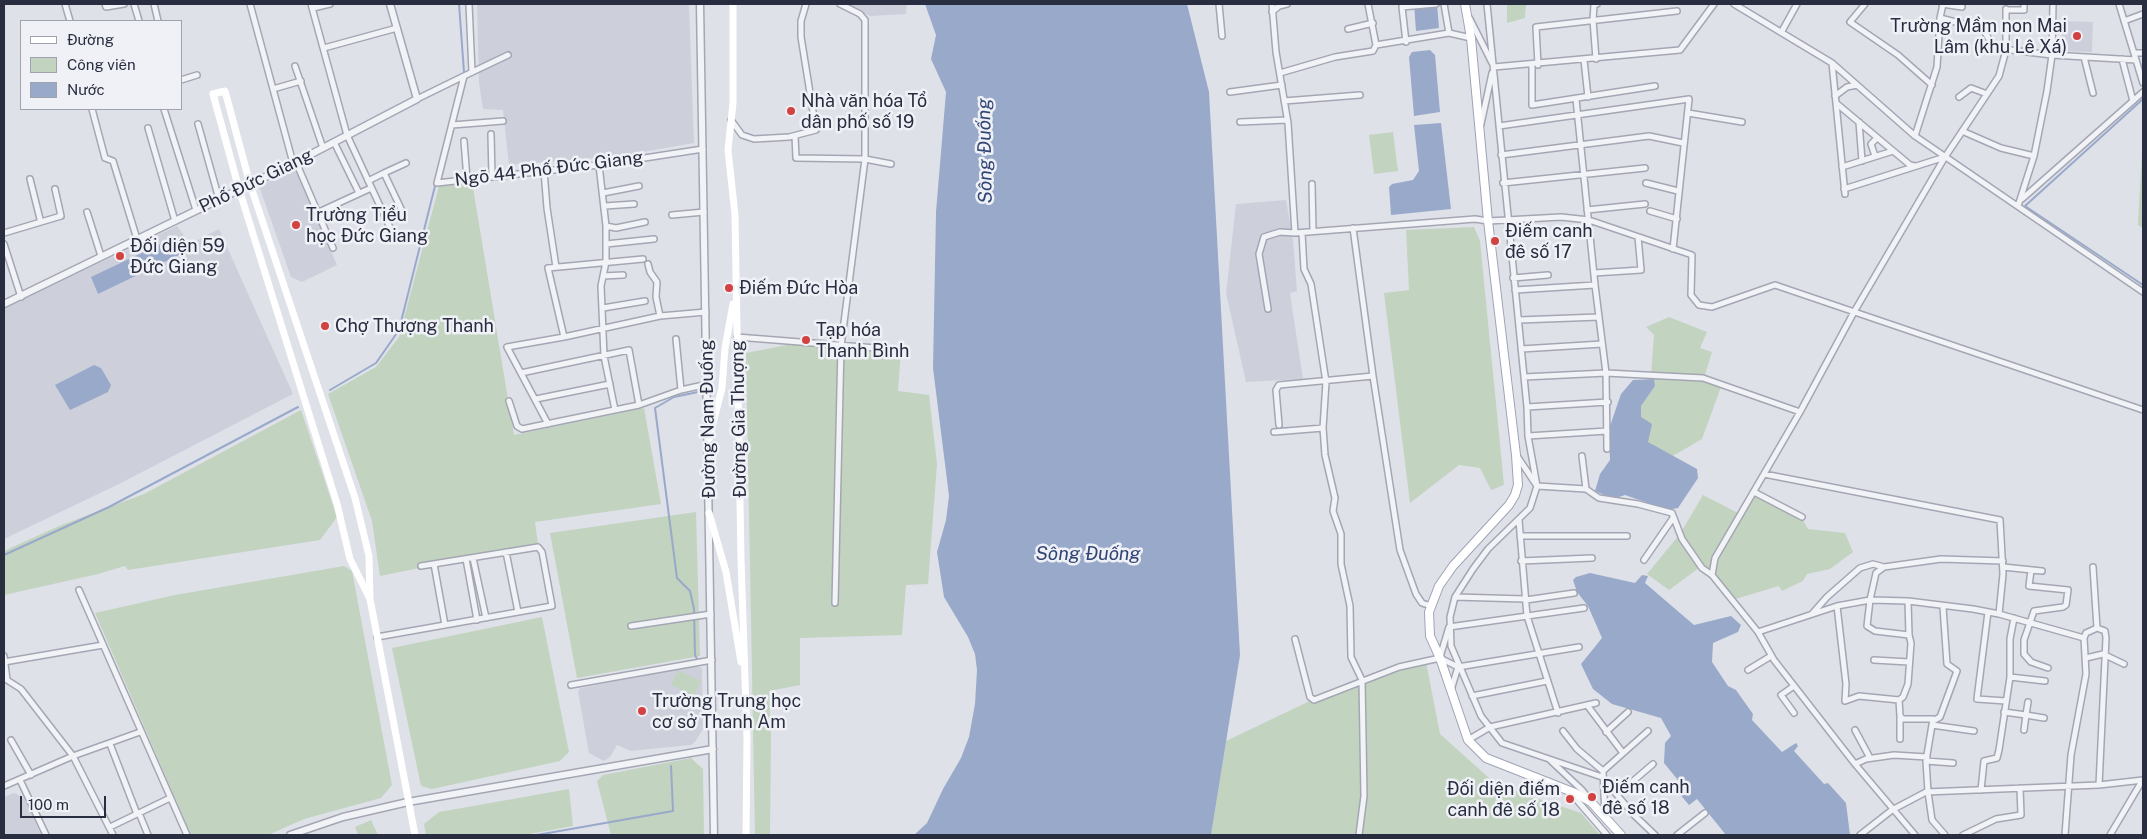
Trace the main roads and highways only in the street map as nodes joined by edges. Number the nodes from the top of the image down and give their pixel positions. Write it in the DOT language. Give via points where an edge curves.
graph roads {
  1 [pos="733,4"];
  2 [pos="1465,4"];
  3 [pos="736,289"];
  4 [pos="709,439"];
  5 [pos="709,513"];
  6 [pos="370,599"];
  7 [pos="746,696"];
  8 [pos="415,835"];
  9 [pos="746,835"];
  10 [pos="1621,835"];
  1 -- 3 [label="main road, Đường Gia Thượng" via="728,150 734,210"];
  2 -- 10 [label="main road" via="1518,486 1514,498 1446,575 1431,606 1430,636 1468,740 1486,758 1567,789 1591,802"];
  3 -- 4 [label="main road" via="725,348 722,388"];
  3 -- 7 [label="main road, Đường Gia Thượng"];
  5 -- 7 [label="main road" via="728,580"];
  6 -- 6 [label="main road" via="369,556 354,498 250,184 225,91 214,94 239,189 337,504 350,559"];
  6 -- 8 [label="main road"];
  7 -- 9 [label="main road, Đường Gia Thượng"];
}
